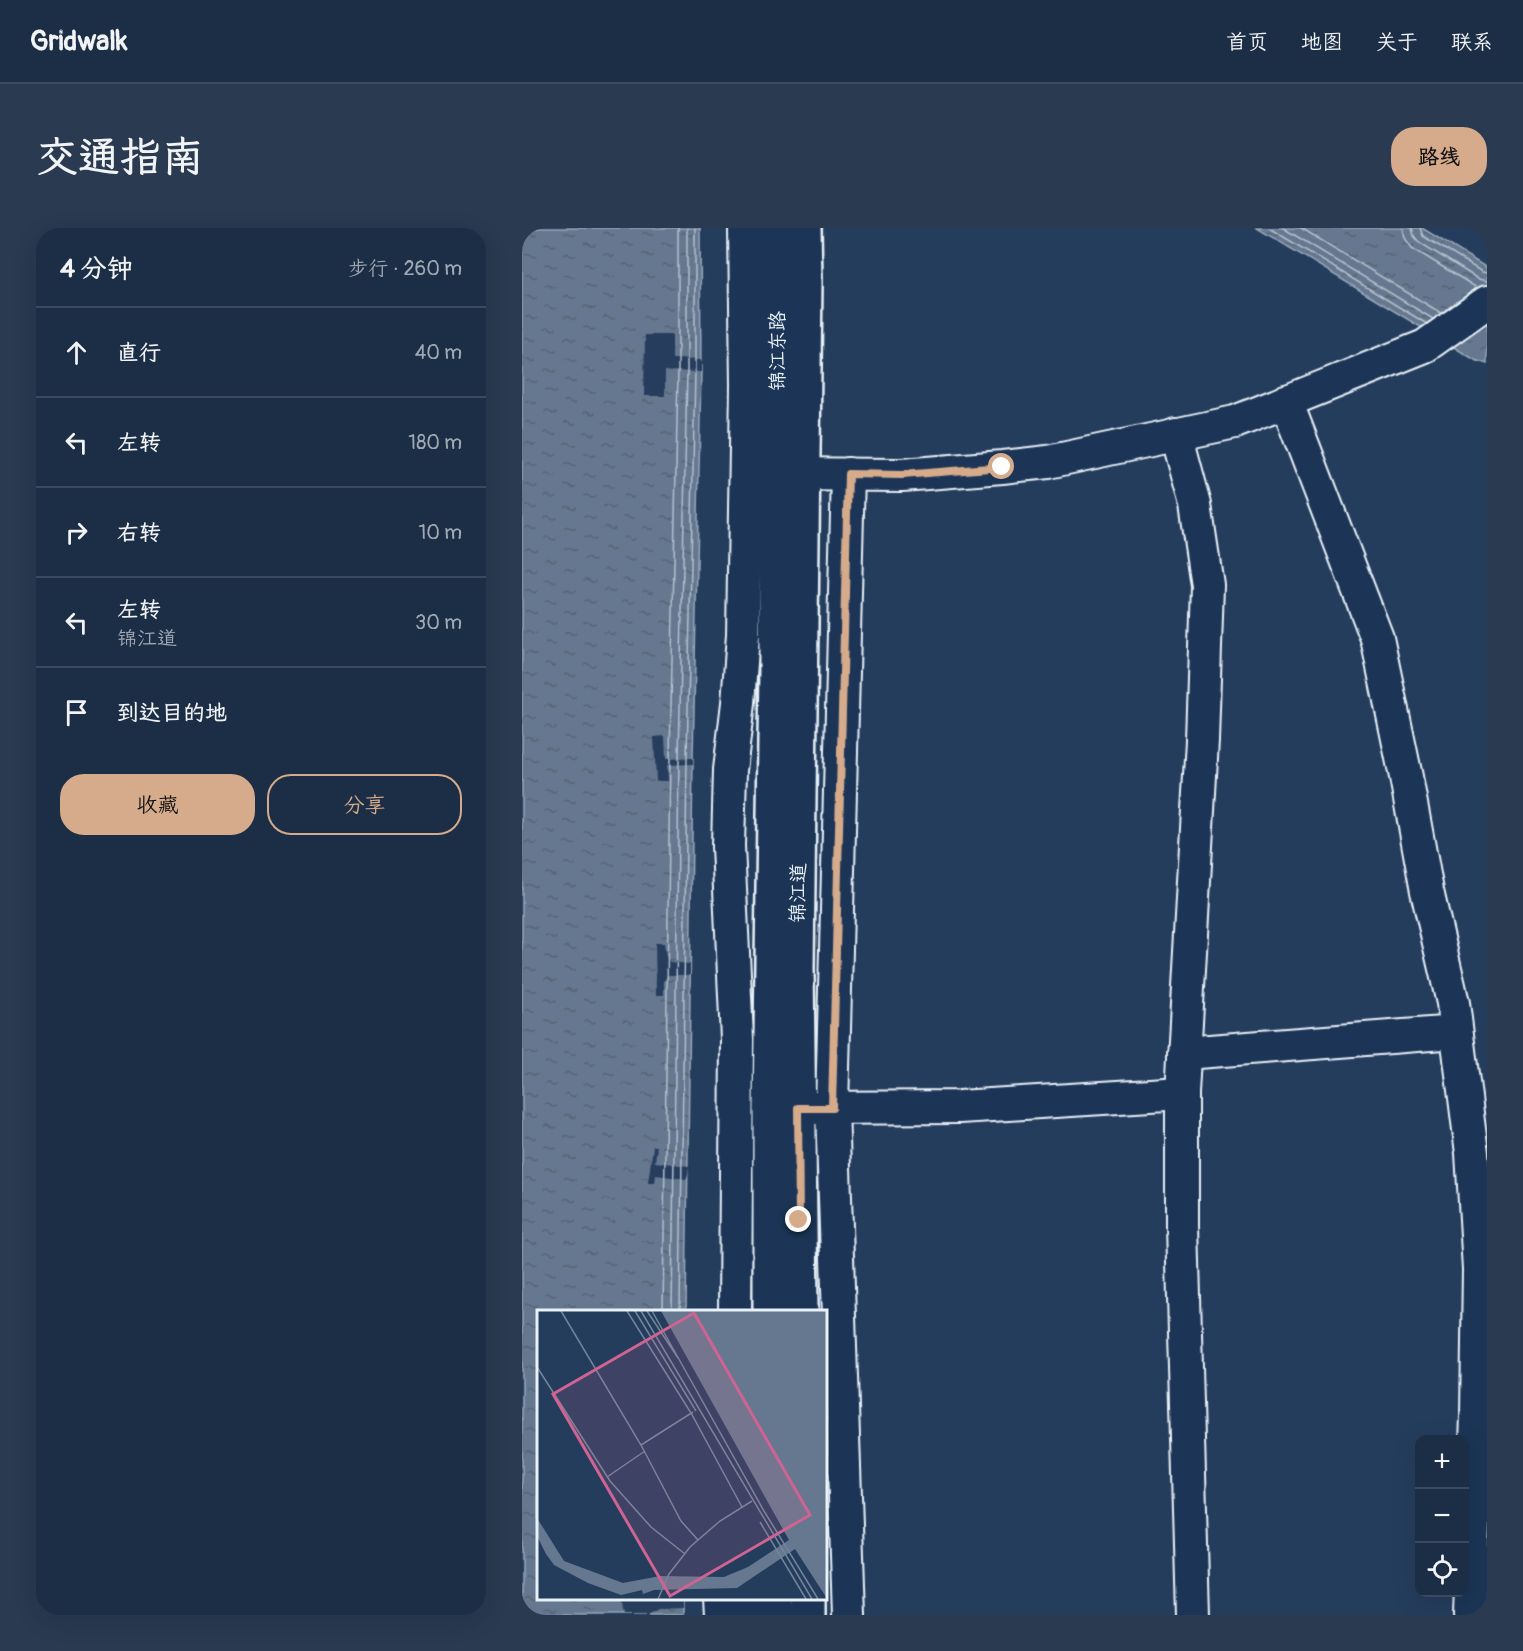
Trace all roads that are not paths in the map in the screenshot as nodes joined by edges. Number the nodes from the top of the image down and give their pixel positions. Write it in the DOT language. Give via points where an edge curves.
graph roads {
  1 [pos="745,228"];
  2 [pos="776,228"];
  3 [pos="804,228"];
  4 [pos="1487,302"];
  5 [pos="1286,400"];
  6 [pos="1176,434"];
  7 [pos="789,474"];
  8 [pos="848,474"];
  9 [pos="1456,1032"];
  10 [pos="1184,1053"];
  11 [pos="1182,1093"];
  12 [pos="832,1108"];
  13 [pos="784,1109"];
  14 [pos="735,1310"];
  15 [pos="770,1310"];
  16 [pos="801,1310"];
  17 [pos="720,1600"];
  18 [pos="745,1600"];
  19 [pos="775,1600"];
  20 [pos="721,1615"];
  21 [pos="746,1615"];
  22 [pos="776,1615"];
  23 [pos="849,1615"];
  24 [pos="1193,1615"];
  25 [pos="1470,1615"];
  1 -- 14 [label="street" via="743,635 730,770 728,846 737,1039"];
  2 -- 7 [label="main road, 锦江东路"];
  3 -- 7 [label="main road, 锦江东路"];
  4 -- 5 [label="street" via="1425,346"];
  5 -- 6 [label="street" via="1235,422"];
  5 -- 9 [label="street" via="1377,638"];
  6 -- 8 [label="street" via="1048,462 902,475"];
  6 -- 10 [label="street" via="1195,505 1207,585"];
  7 -- 8 [label="street"];
  7 -- 13 [label="main road, 锦江道" via="797,968"];
  8 -- 12 [label="street"];
  9 -- 10 [label="street"];
  9 -- 25 [label="street" via="1472,1153 1479,1269"];
  10 -- 11 [label="street"];
  11 -- 12 [label="street" via="959,1107"];
  11 -- 24 [label="street"];
  12 -- 13 [label="street"];
  12 -- 23 [label="street"];
  13 -- 15 [label="main road, 锦江道"];
  13 -- 16 [label="main road, 锦江道"];
  17 -- 20 [label="street"];
  18 -- 21 [label="main road"];
  19 -- 22 [label="main road"];
}
